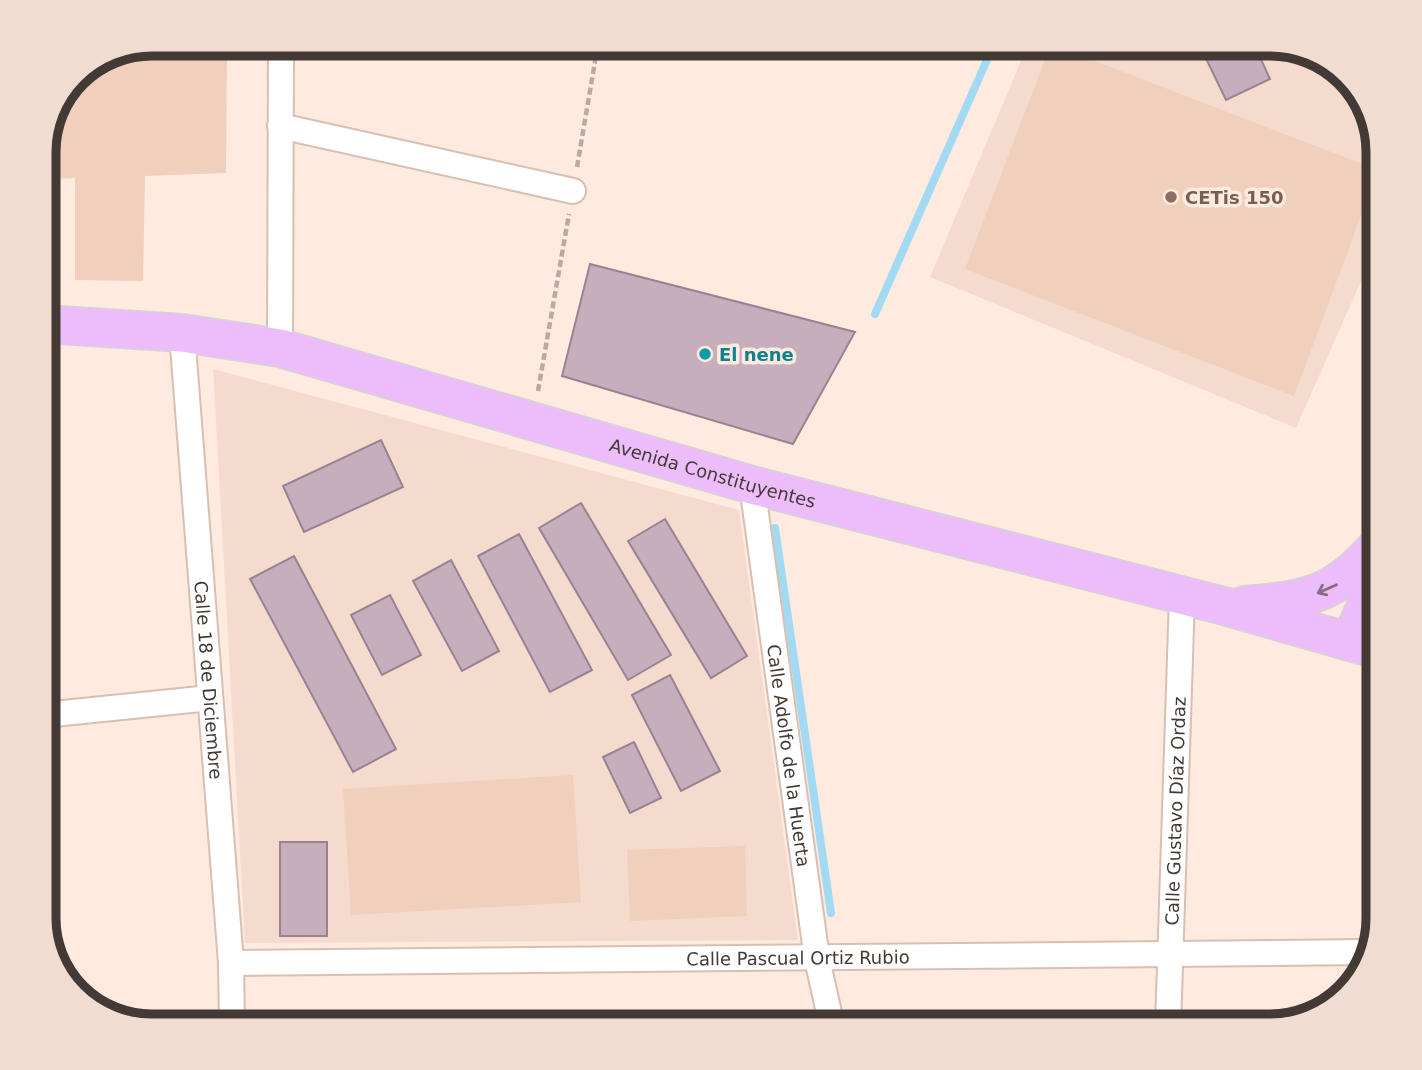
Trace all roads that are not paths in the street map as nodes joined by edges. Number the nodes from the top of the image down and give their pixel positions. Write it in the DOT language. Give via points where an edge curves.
graph roads {
  1 [pos="281,56"];
  2 [pos="280,126"];
  3 [pos="573,191"];
  4 [pos="56,325"];
  5 [pos="182,333"];
  6 [pos="280,348"];
  7 [pos="752,485"];
  8 [pos="1366,559"];
  9 [pos="1182,596"];
  10 [pos="1224,606"];
  11 [pos="1364,646"];
  12 [pos="210,698"];
  13 [pos="56,714"];
  14 [pos="1360,952"];
  15 [pos="1171,953"];
  16 [pos="817,959"];
  17 [pos="231,963"];
  18 [pos="232,1014"];
  19 [pos="829,1014"];
  20 [pos="1168,1014"];
  1 -- 2 [label="street"];
  2 -- 3 [label="street"];
  2 -- 6 [label="street"];
  4 -- 5 [label="main road, Avenida Constituyentes"];
  5 -- 6 [label="main road, Avenida Constituyentes"];
  5 -- 12 [label="street, Calle 18 de Diciembre"];
  6 -- 7 [label="main road, Avenida Constituyentes"];
  7 -- 9 [label="main road, Avenida Constituyentes"];
  7 -- 16 [label="street, Calle Adolfo de la Huerta"];
  8 -- 10 [label="main road, one-way" via="1336,585 1305,598"];
  9 -- 10 [label="main road, Avenida Constituyentes"];
  9 -- 15 [label="street, Calle Gustavo Díaz Ordaz"];
  10 -- 11 [label="main road, Avenida Constituyentes"];
  12 -- 13 [label="street"];
  12 -- 17 [label="street, Calle 18 de Diciembre"];
  14 -- 15 [label="street, Calle Pascual Ortiz Rubio"];
  15 -- 16 [label="street, Calle Pascual Ortiz Rubio"];
  15 -- 20 [label="street, Calle Gustavo Díaz Ordaz"];
  16 -- 17 [label="street, Calle Pascual Ortiz Rubio"];
  16 -- 19 [label="street, Calle Adolfo de la Huerta"];
  17 -- 18 [label="street, Calle 18 de Diciembre"];
}
